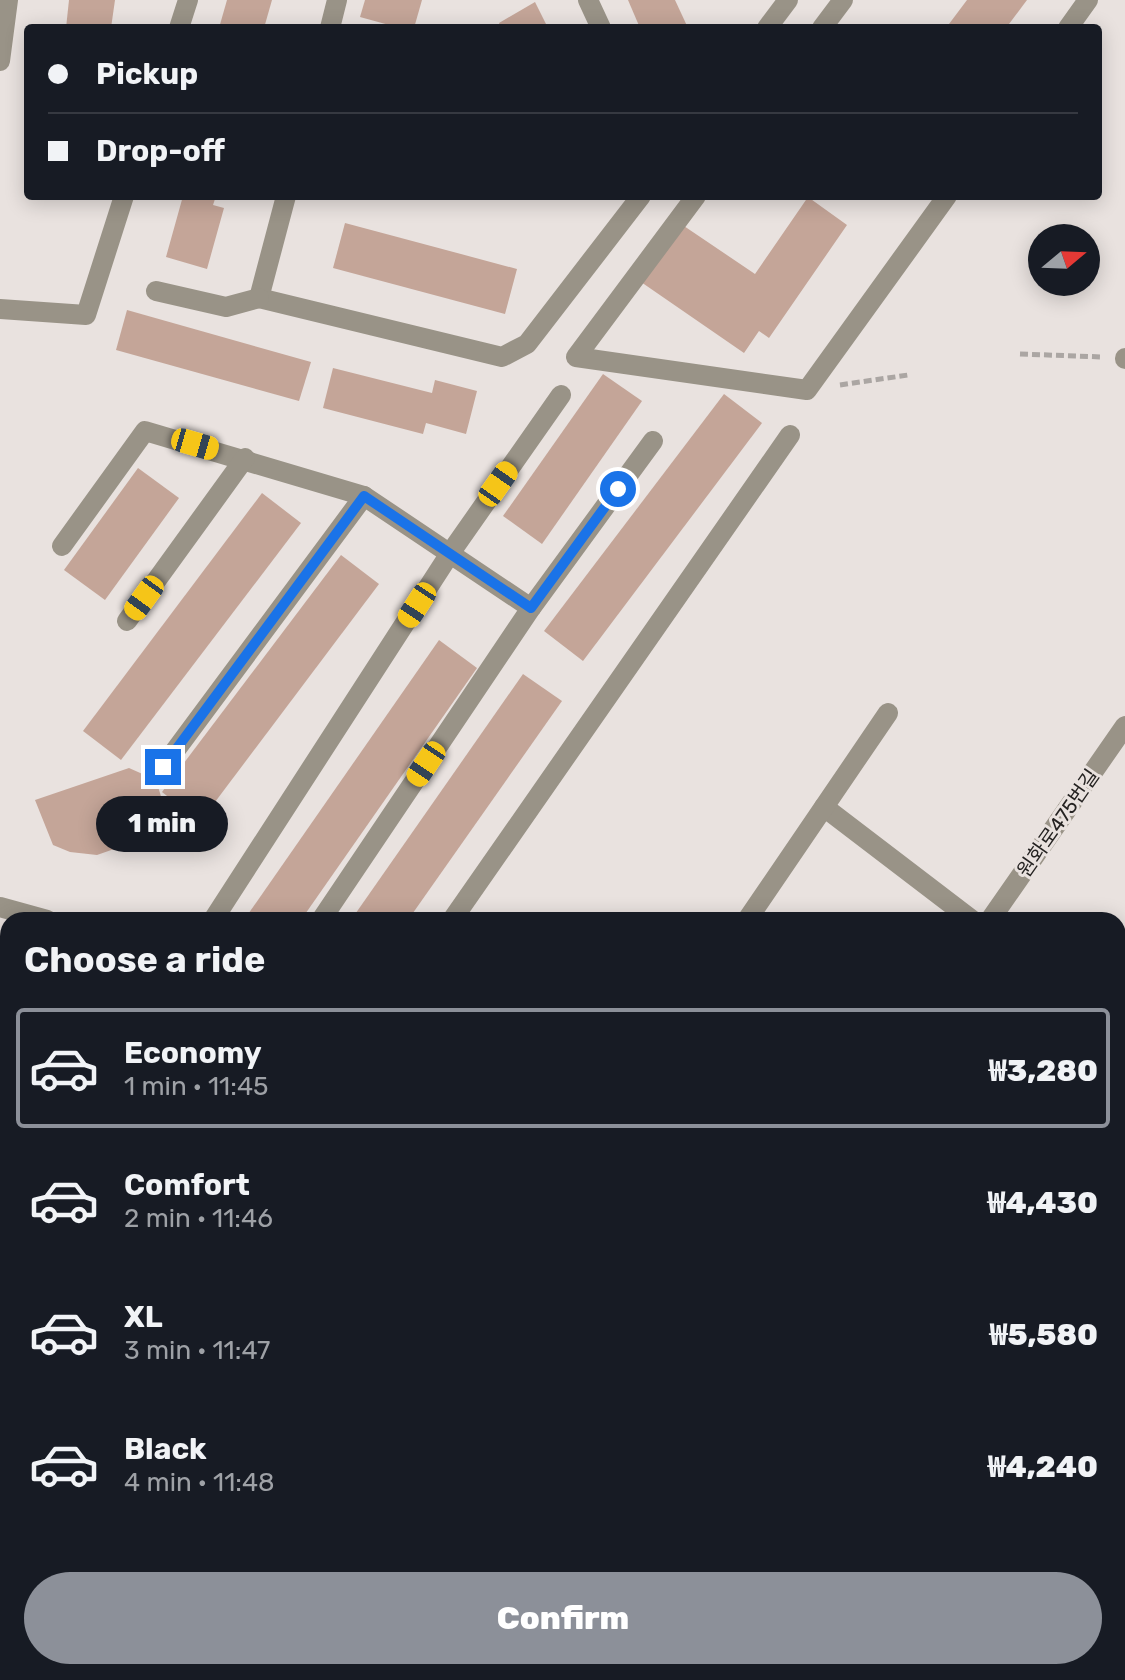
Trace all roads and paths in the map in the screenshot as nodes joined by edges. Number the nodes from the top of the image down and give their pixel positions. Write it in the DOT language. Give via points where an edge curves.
graph roads {
  1 [pos="8,0"];
  2 [pos="188,0"];
  3 [pos="337,0"];
  4 [pos="588,0"];
  5 [pos="788,0"];
  6 [pos="843,0"];
  7 [pos="1088,0"];
  8 [pos="180,24"];
  9 [pos="331,24"];
  10 [pos="599,24"];
  11 [pos="770,24"];
  12 [pos="825,24"];
  13 [pos="1071,24"];
  14 [pos="0,61"];
  15 [pos="123,200"];
  16 [pos="285,200"];
  17 [pos="638,200"];
  18 [pos="693,200"];
  19 [pos="944,200"];
  20 [pos="156,291"];
  21 [pos="259,298"];
  22 [pos="0,309"];
  23 [pos="1020,354"];
  24 [pos="1125,358"];
  25 [pos="908,375"];
  26 [pos="807,390"];
  27 [pos="561,395"];
  28 [pos="790,435"];
  29 [pos="653,441"];
  30 [pos="245,458"];
  31 [pos="364,496"];
  32 [pos="62,546"];
  33 [pos="451,552"];
  34 [pos="531,608"];
  35 [pos="127,621"];
  36 [pos="888,713"];
  37 [pos="1125,726"];
  38 [pos="163,767"];
  39 [pos="824,807"];
  40 [pos="218,912"];
  41 [pos="326,912"];
  42 [pos="458,912"];
  43 [pos="752,912"];
  44 [pos="962,912"];
  45 [pos="996,912"];
  1 -- 14 [label="street"];
  2 -- 8 [label="street"];
  3 -- 9 [label="street"];
  4 -- 10 [label="street"];
  5 -- 11 [label="street"];
  6 -- 12 [label="street"];
  7 -- 13 [label="street"];
  15 -- 22 [label="street" via="86,315"];
  16 -- 21 [label="street"];
  17 -- 21 [label="street" via="527,344 502,357"];
  18 -- 26 [label="street" via="576,357"];
  19 -- 26 [label="street"];
  20 -- 21 [label="street" via="226,307"];
  23 -- 24 [label="path"];
  25 -- 26 [label="path"];
  27 -- 33 [label="street"];
  28 -- 42 [label="street"];
  29 -- 34 [label="street"];
  30 -- 31 [label="street"];
  30 -- 32 [label="street" via="145,431"];
  30 -- 35 [label="street"];
  31 -- 33 [label="street"];
  31 -- 38 [label="street"];
  33 -- 34 [label="street"];
  33 -- 40 [label="street"];
  34 -- 41 [label="street"];
  36 -- 39 [label="street"];
  37 -- 45 [label="street, 원화로475번길"];
  39 -- 43 [label="street"];
  39 -- 44 [label="street"];
}
